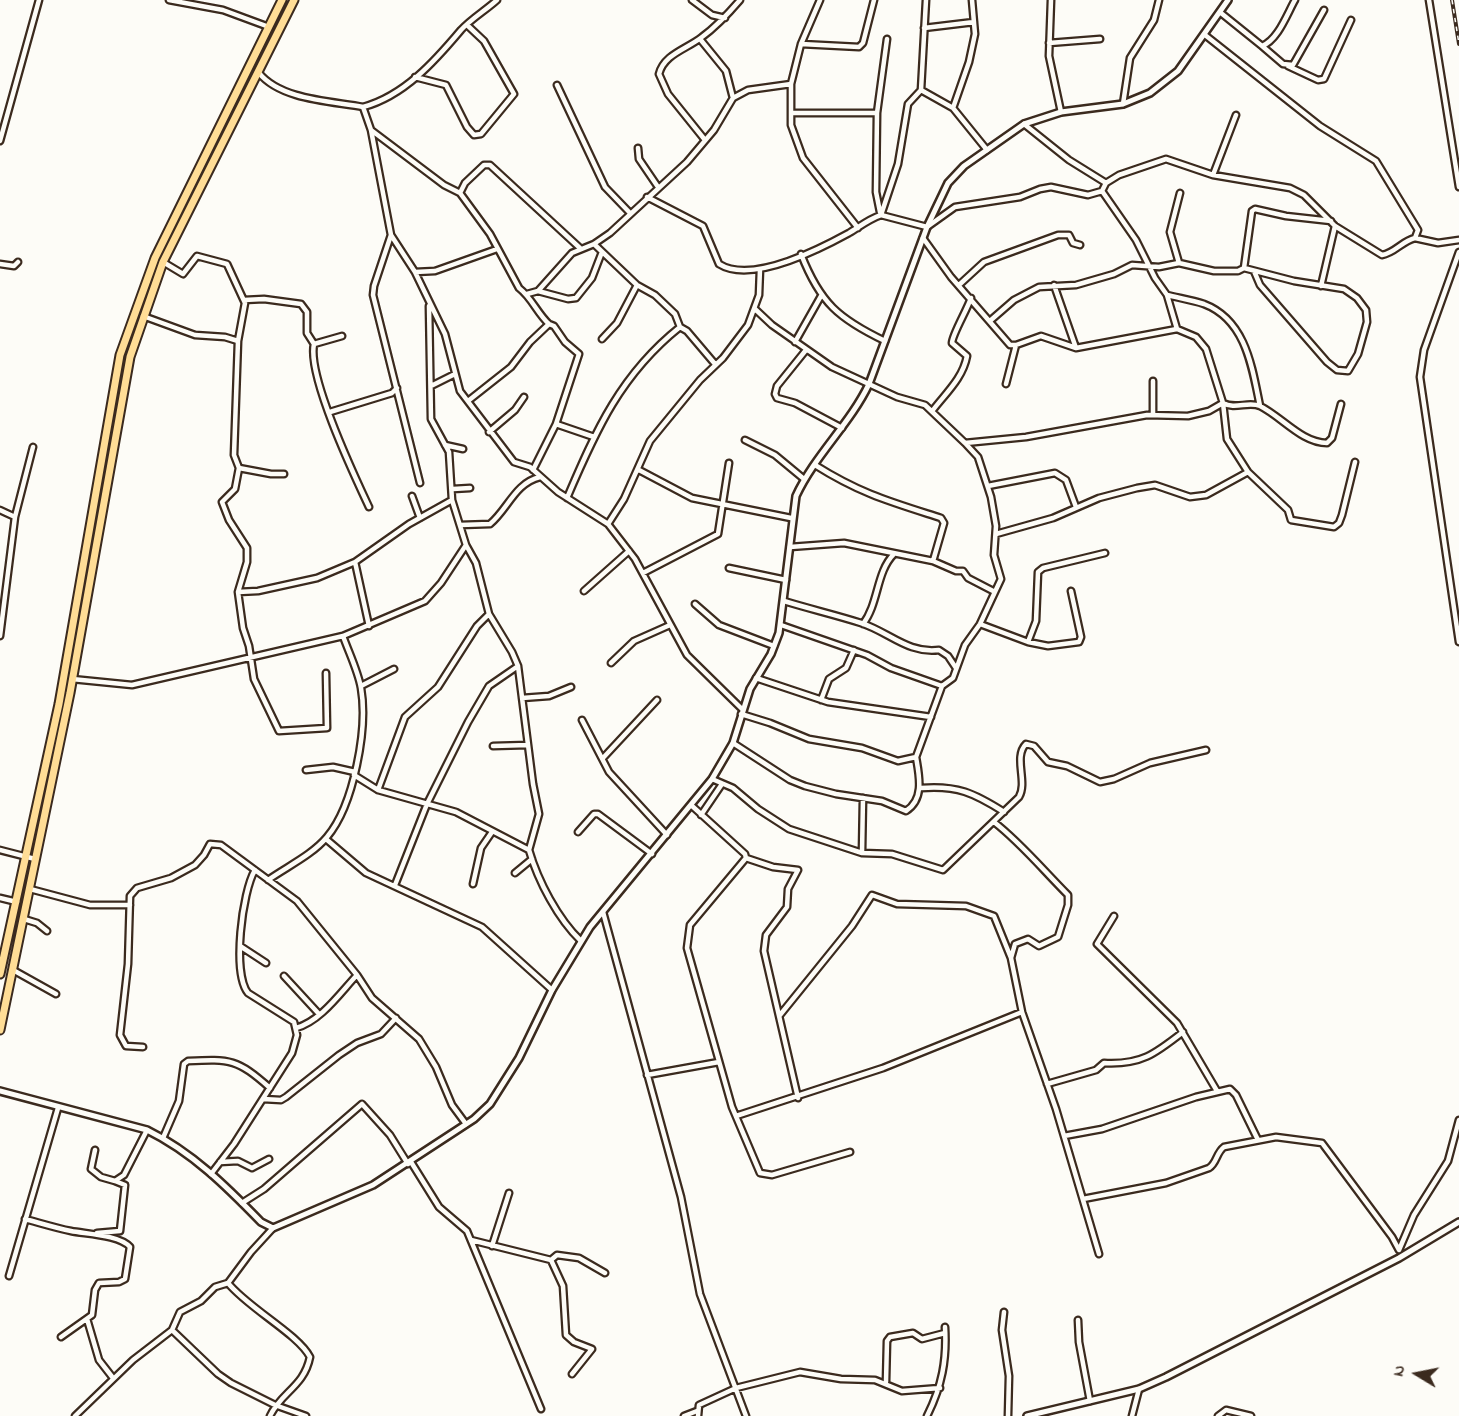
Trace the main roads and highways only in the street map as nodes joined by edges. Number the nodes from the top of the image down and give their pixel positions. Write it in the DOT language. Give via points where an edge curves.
graph roads {
  1 [pos="282,0"];
  2 [pos="294,0"];
  3 [pos="148,273"];
  4 [pos="156,277"];
  5 [pos="2,953"];
  6 [pos="0,975"];
  7 [pos="0,1030"];
  1 -- 3 [label="main road"];
  2 -- 4 [label="main road"];
  3 -- 4 [label="main road"];
  3 -- 5 [label="main road" via="120,355 80,588 27,858"];
  4 -- 7 [label="main road" via="130,357 72,679"];
  5 -- 6 [label="main road"];
}
